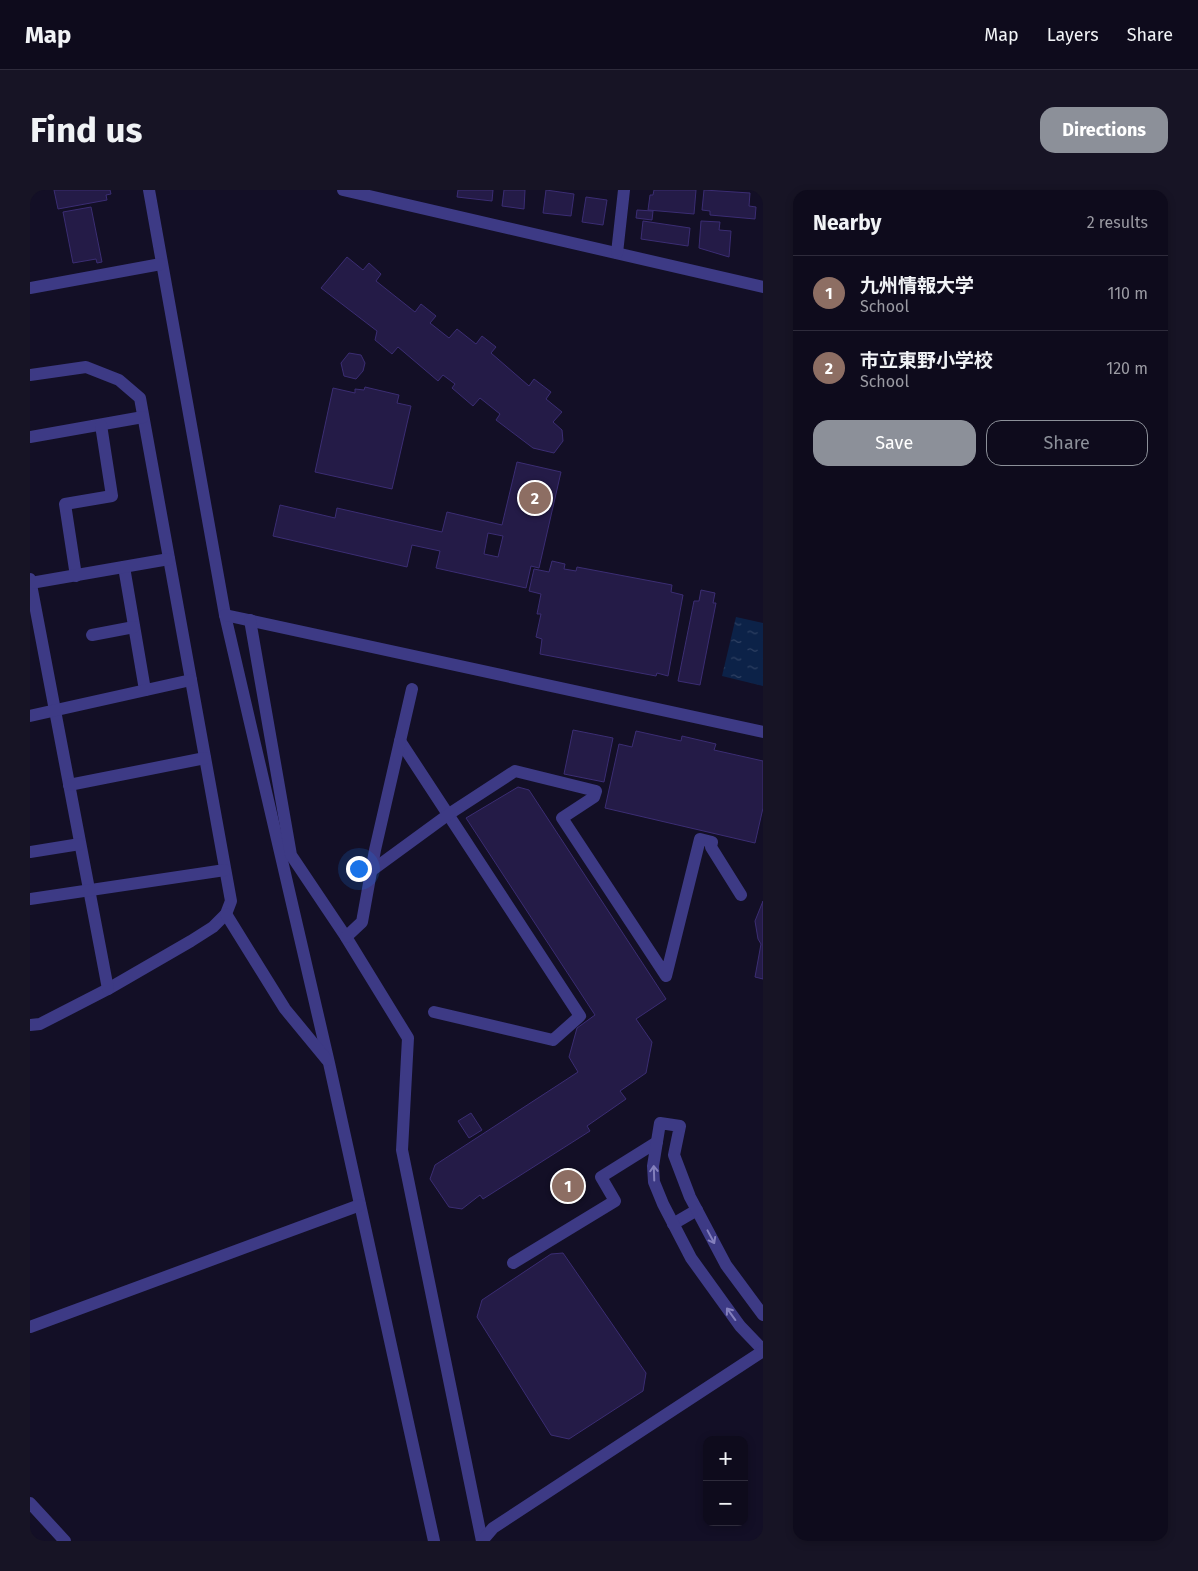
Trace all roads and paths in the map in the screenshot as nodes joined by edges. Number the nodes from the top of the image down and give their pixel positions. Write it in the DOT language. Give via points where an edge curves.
graph roads {
  1 [pos="149,190"];
  2 [pos="343,190"];
  3 [pos="624,190"];
  4 [pos="617,253"];
  5 [pos="162,264"];
  6 [pos="763,287"];
  7 [pos="30,288"];
  8 [pos="30,375"];
  9 [pos="143,417"];
  10 [pos="101,425"];
  11 [pos="30,437"];
  12 [pos="169,559"];
  13 [pos="124,567"];
  14 [pos="76,576"];
  15 [pos="30,581"];
  16 [pos="225,615"];
  17 [pos="250,620"];
  18 [pos="134,627"];
  19 [pos="92,635"];
  20 [pos="191,680"];
  21 [pos="412,689"];
  22 [pos="145,690"];
  23 [pos="54,711"];
  24 [pos="30,716"];
  25 [pos="763,732"];
  26 [pos="400,741"];
  27 [pos="205,758"];
  28 [pos="69,785"];
  29 [pos="448,814"];
  30 [pos="80,844"];
  31 [pos="30,852"];
  32 [pos="225,870"];
  33 [pos="371,872"];
  34 [pos="89,890"];
  35 [pos="741,895"];
  36 [pos="30,899"];
  37 [pos="226,914"];
  38 [pos="346,937"];
  39 [pos="108,990"];
  40 [pos="434,1012"];
  41 [pos="30,1026"];
  42 [pos="329,1063"];
  43 [pos="657,1142"];
  44 [pos="360,1205"];
  45 [pos="697,1210"];
  46 [pos="673,1224"];
  47 [pos="513,1263"];
  48 [pos="763,1315"];
  49 [pos="30,1327"];
  50 [pos="763,1351"];
  51 [pos="30,1503"];
  52 [pos="65,1541"];
  53 [pos="434,1541"];
  54 [pos="482,1541"];
  1 -- 5 [label="street"];
  2 -- 4 [label="street"];
  3 -- 4 [label="street"];
  4 -- 6 [label="street"];
  5 -- 7 [label="street"];
  5 -- 16 [label="street"];
  8 -- 9 [label="street" via="86,367 119,380 140,398"];
  9 -- 10 [label="street"];
  9 -- 12 [label="street"];
  10 -- 11 [label="street"];
  10 -- 14 [label="street" via="112,496 65,504"];
  12 -- 13 [label="street"];
  12 -- 20 [label="street"];
  13 -- 14 [label="street"];
  13 -- 18 [label="street"];
  14 -- 15 [label="street"];
  15 -- 23 [label="street"];
  16 -- 17 [label="street"];
  16 -- 42 [label="street"];
  17 -- 25 [label="street"];
  17 -- 38 [label="street" via="291,855"];
  18 -- 19 [label="street"];
  18 -- 22 [label="street"];
  20 -- 22 [label="street"];
  20 -- 27 [label="street"];
  21 -- 26 [label="street"];
  22 -- 23 [label="street"];
  23 -- 24 [label="street"];
  23 -- 28 [label="street"];
  26 -- 29 [label="street"];
  26 -- 33 [label="street"];
  27 -- 28 [label="street"];
  27 -- 32 [label="street"];
  28 -- 30 [label="street"];
  29 -- 33 [label="street"];
  29 -- 35 [label="street" via="515,771 596,791 594,797 562,818 666,976 700,839 712,842 711,847"];
  29 -- 40 [label="street" via="580,1016 553,1040"];
  30 -- 31 [label="street"];
  30 -- 34 [label="street"];
  32 -- 34 [label="street"];
  32 -- 37 [label="street" via="231,901"];
  33 -- 38 [label="street" via="362,922"];
  34 -- 36 [label="street"];
  34 -- 39 [label="street"];
  37 -- 39 [label="street" via="191,942"];
  37 -- 42 [label="street" via="285,1008"];
  38 -- 54 [label="street" via="408,1038 402,1150"];
  39 -- 41 [label="street"];
  42 -- 44 [label="street"];
  43 -- 45 [label="street" via="660,1122 680,1126 674,1155"];
  46 -- 43 [label="street, one-way" via="654,1182"];
  43 -- 47 [label="street" via="600,1177 615,1201"];
  44 -- 49 [label="street"];
  44 -- 53 [label="street"];
  45 -- 46 [label="street"];
  45 -- 48 [label="street, one-way" via="726,1264"];
  50 -- 46 [label="street, one-way" via="740,1326 696,1266"];
  50 -- 54 [label="street" via="493,1528"];
  51 -- 52 [label="street"];
}
